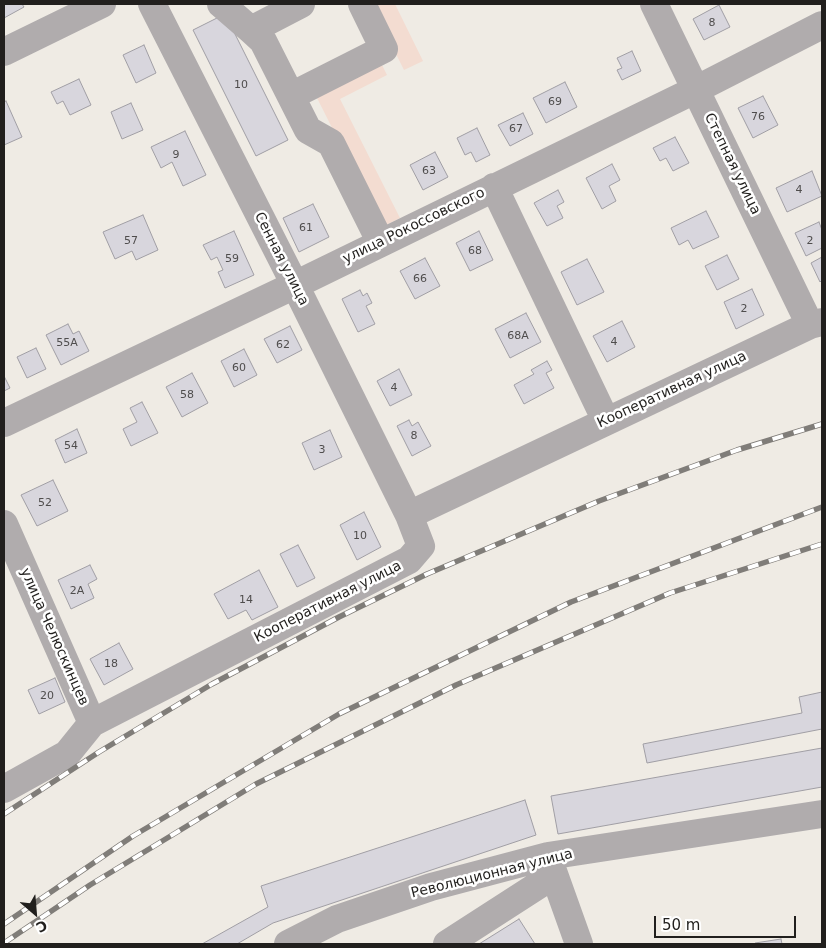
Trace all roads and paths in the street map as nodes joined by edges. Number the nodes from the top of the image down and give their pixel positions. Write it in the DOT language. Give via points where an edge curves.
graph roads {
  1 [pos="102,4"];
  2 [pos="152,4"];
  3 [pos="221,4"];
  4 [pos="301,4"];
  5 [pos="362,4"];
  6 [pos="654,4"];
  7 [pos="822,25"];
  8 [pos="250,30"];
  9 [pos="4,52"];
  10 [pos="695,90"];
  11 [pos="291,96"];
  12 [pos="494,187"];
  13 [pos="381,243"];
  14 [pos="295,285"];
  15 [pos="816,323"];
  16 [pos="606,421"];
  17 [pos="4,423"];
  18 [pos="408,515"];
  19 [pos="4,524"];
  20 [pos="92,722"];
  21 [pos="4,789"];
  22 [pos="822,814"];
  23 [pos="551,866"];
  24 [pos="288,944"];
  25 [pos="447,944"];
  26 [pos="578,944"];
  1 -- 9 [label="street"];
  2 -- 14 [label="street, Сенная улица"];
  3 -- 8 [label="street"];
  4 -- 8 [label="street"];
  5 -- 11 [label="street" via="384,49"];
  6 -- 10 [label="street, Степная улица"];
  7 -- 10 [label="street, улица Рокоссовского"];
  8 -- 11 [label="street" via="263,41"];
  10 -- 12 [label="street, улица Рокоссовского"];
  10 -- 15 [label="street, Степная улица"];
  11 -- 13 [label="street" via="308,130 331,143"];
  12 -- 13 [label="street, улица Рокоссовского"];
  12 -- 16 [label="street"];
  13 -- 14 [label="street, улица Рокоссовского"];
  14 -- 17 [label="street, улица Рокоссовского"];
  14 -- 18 [label="street, Сенная улица"];
  15 -- 16 [label="street, Кооперативная улица"];
  16 -- 18 [label="street, Кооперативная улица"];
  18 -- 20 [label="street, Кооперативная улица" via="422,546 409,560"];
  19 -- 20 [label="street, улица Челюскинцев"];
  20 -- 21 [label="street, Кооперативная улица" via="67,754"];
  22 -- 23 [label="street, Революционная улица"];
  23 -- 24 [label="street, Революционная улица" via="431,887 337,919"];
  23 -- 25 [label="street"];
  23 -- 26 [label="street"];
}
